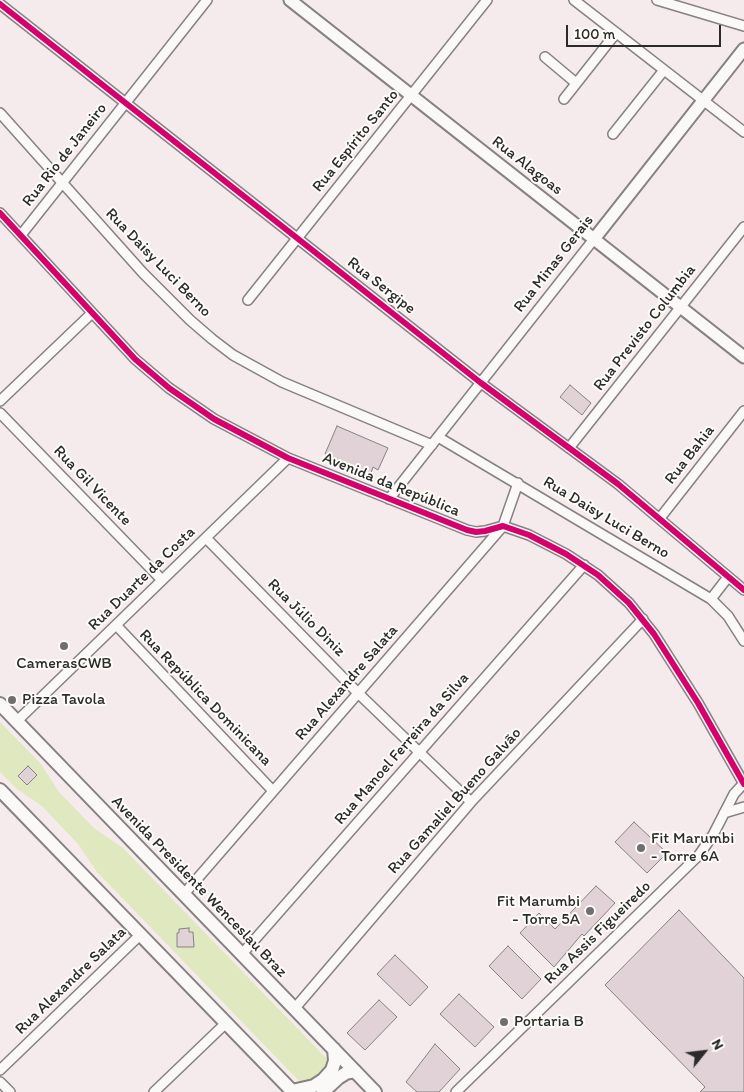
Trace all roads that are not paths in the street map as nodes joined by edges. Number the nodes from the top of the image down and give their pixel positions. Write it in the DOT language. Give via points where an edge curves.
graph roads {
  1 [pos="207,0"];
  2 [pos="290,0"];
  3 [pos="487,0"];
  4 [pos="574,0"];
  5 [pos="657,0"];
  6 [pos="0,4"];
  7 [pos="744,26"];
  8 [pos="616,33"];
  9 [pos="744,49"];
  10 [pos="545,57"];
  11 [pos="664,70"];
  12 [pos="576,83"];
  13 [pos="411,95"];
  14 [pos="564,99"];
  15 [pos="703,101"];
  16 [pos="126,103"];
  17 [pos="0,113"];
  18 [pos="744,132"];
  19 [pos="612,134"];
  20 [pos="63,182"];
  21 [pos="0,213"];
  22 [pos="744,227"];
  23 [pos="21,235"];
  24 [pos="297,238"];
  25 [pos="594,239"];
  26 [pos="248,300"];
  27 [pos="680,307"];
  28 [pos="92,313"];
  29 [pos="744,357"];
  30 [pos="481,383"];
  31 [pos="0,401"];
  32 [pos="744,412"];
  33 [pos="0,413"];
  34 [pos="438,437"];
  35 [pos="432,445"];
  36 [pos="569,448"];
  37 [pos="288,458"];
  38 [pos="518,483"];
  39 [pos="389,499"];
  40 [pos="660,518"];
  41 [pos="503,526"];
  42 [pos="206,538"];
  43 [pos="584,565"];
  44 [pos="728,577"];
  45 [pos="162,580"];
  46 [pos="744,590"];
  47 [pos="711,598"];
  48 [pos="643,619"];
  49 [pos="116,625"];
  50 [pos="744,641"];
  51 [pos="358,693"];
  52 [pos="0,704"];
  53 [pos="17,721"];
  54 [pos="419,752"];
  55 [pos="744,783"];
  56 [pos="0,790"];
  57 [pos="273,791"];
  58 [pos="471,802"];
  59 [pos="744,807"];
  60 [pos="724,813"];
  61 [pos="184,894"];
  62 [pos="140,935"];
  63 [pos="242,954"];
  64 [pos="294,1008"];
  65 [pos="226,1023"];
  66 [pos="334,1049"];
  67 [pos="0,1070"];
  68 [pos="355,1071"];
  69 [pos="0,1082"];
  70 [pos="10,1092"];
  71 [pos="154,1092"];
  72 [pos="292,1092"];
  73 [pos="323,1092"];
  74 [pos="375,1092"];
  75 [pos="456,1092"];
  1 -- 16 [label="street, Rua Rio de Janeiro"];
  2 -- 13 [label="street, Rua Alagoas"];
  3 -- 13 [label="street, Rua Espírito Santo"];
  4 -- 8 [label="street"];
  5 -- 7 [label="street"];
  6 -- 16 [label="street, Rua Sergipe"];
  8 -- 11 [label="street"];
  8 -- 12 [label="street"];
  9 -- 15 [label="street, Rua Minas Gerais"];
  10 -- 12 [label="street"];
  11 -- 15 [label="street"];
  11 -- 19 [label="street"];
  12 -- 14 [label="street"];
  13 -- 24 [label="street, Rua Espírito Santo"];
  13 -- 25 [label="street, Rua Alagoas"];
  15 -- 18 [label="street"];
  15 -- 25 [label="street, Rua Minas Gerais"];
  16 -- 20 [label="street, Rua Rio de Janeiro"];
  16 -- 24 [label="street, Rua Sergipe"];
  17 -- 20 [label="street, Rua Daisy Luci Berno"];
  20 -- 23 [label="street, Rua Rio de Janeiro"];
  20 -- 35 [label="street, Rua Daisy Luci Berno" via="165,296 233,355 308,395"];
  21 -- 23 [label="street, Avenida da República"];
  22 -- 27 [label="street, Rua Previsto Columbia"];
  23 -- 28 [label="street, Avenida da República"];
  24 -- 26 [label="street, Rua Espírito Santo"];
  24 -- 30 [label="street, Rua Sergipe"];
  25 -- 27 [label="street, Rua Alagoas"];
  25 -- 30 [label="street, Rua Minas Gerais"];
  27 -- 29 [label="street, Rua Alagoas"];
  27 -- 36 [label="street, Rua Previsto Columbia"];
  28 -- 31 [label="street"];
  28 -- 37 [label="street, Avenida da República" via="135,359 191,404"];
  30 -- 34 [label="street, Rua Minas Gerais"];
  30 -- 36 [label="street, Rua Sergipe"];
  32 -- 40 [label="street, Rua Bahia"];
  33 -- 45 [label="street, Rua Gil Vicente"];
  34 -- 35 [label="street, Rua Minas Gerais"];
  34 -- 38 [label="street, Rua Daisy Luci Berno"];
  35 -- 39 [label="street, Rua Minas Gerais"];
  36 -- 40 [label="street, Rua Sergipe"];
  37 -- 39 [label="street, Avenida da República"];
  37 -- 42 [label="street, Rua Duarte da Costa"];
  38 -- 41 [label="street, Rua Alexandre Salata"];
  38 -- 47 [label="street, Rua Daisy Luci Berno"];
  39 -- 41 [label="street, Avenida da República" via="476,532"];
  40 -- 44 [label="street, Rua Sergipe"];
  41 -- 43 [label="street" via="543,542"];
  41 -- 51 [label="street, Rua Alexandre Salata"];
  42 -- 45 [label="street, Rua Duarte da Costa"];
  42 -- 51 [label="street, Rua Júlio Diniz"];
  43 -- 48 [label="street" via="614,589"];
  43 -- 54 [label="street, Rua Manoel Ferreira da Silva"];
  44 -- 46 [label="street, Rua Sergipe"];
  44 -- 47 [label="street"];
  45 -- 49 [label="street, Rua Duarte da Costa"];
  47 -- 50 [label="street, Rua Daisy Luci Berno" via="728,616"];
  48 -- 55 [label="street" via="684,679"];
  48 -- 58 [label="street, Rua Gamaliel Bueno Galvão"];
  49 -- 53 [label="street, Rua Duarte da Costa"];
  49 -- 57 [label="street, Rua República Dominicana"];
  51 -- 54 [label="street, Rua Júlio Diniz"];
  51 -- 57 [label="street, Rua Alexandre Salata"];
  52 -- 53 [label="main road, Avenida Presidente Wenceslau Braz"];
  53 -- 61 [label="main road, Avenida Presidente Wenceslau Braz"];
  54 -- 58 [label="street, Rua Júlio Diniz"];
  54 -- 63 [label="street, Rua Manoel Ferreira da Silva"];
  55 -- 60 [label="street, Rua Assis Figueiredo"];
  56 -- 62 [label="main road"];
  57 -- 61 [label="street, Rua Alexandre Salata"];
  58 -- 64 [label="street, Rua Gamaliel Bueno Galvão"];
  59 -- 60 [label="street"];
  60 -- 75 [label="street, Rua Assis Figueiredo" via="699,855"];
  61 -- 63 [label="main road, Avenida Presidente Wenceslau Braz"];
  62 -- 65 [label="main road"];
  62 -- 67 [label="street, Rua Alexandre Salata"];
  63 -- 64 [label="main road, Avenida Presidente Wenceslau Braz"];
  64 -- 66 [label="main road, Avenida Presidente Wenceslau Braz"];
  65 -- 71 [label="street"];
  65 -- 72 [label="main road"];
  66 -- 68 [label="main road, Avenida Presidente Wenceslau Braz"];
  66 -- 72 [label="main road" via="332,1070 323,1080"];
  68 -- 73 [label="main road" via="338,1078"];
  68 -- 74 [label="main road, Avenida Presidente Wenceslau Braz"];
  69 -- 70 [label="street"];
}
